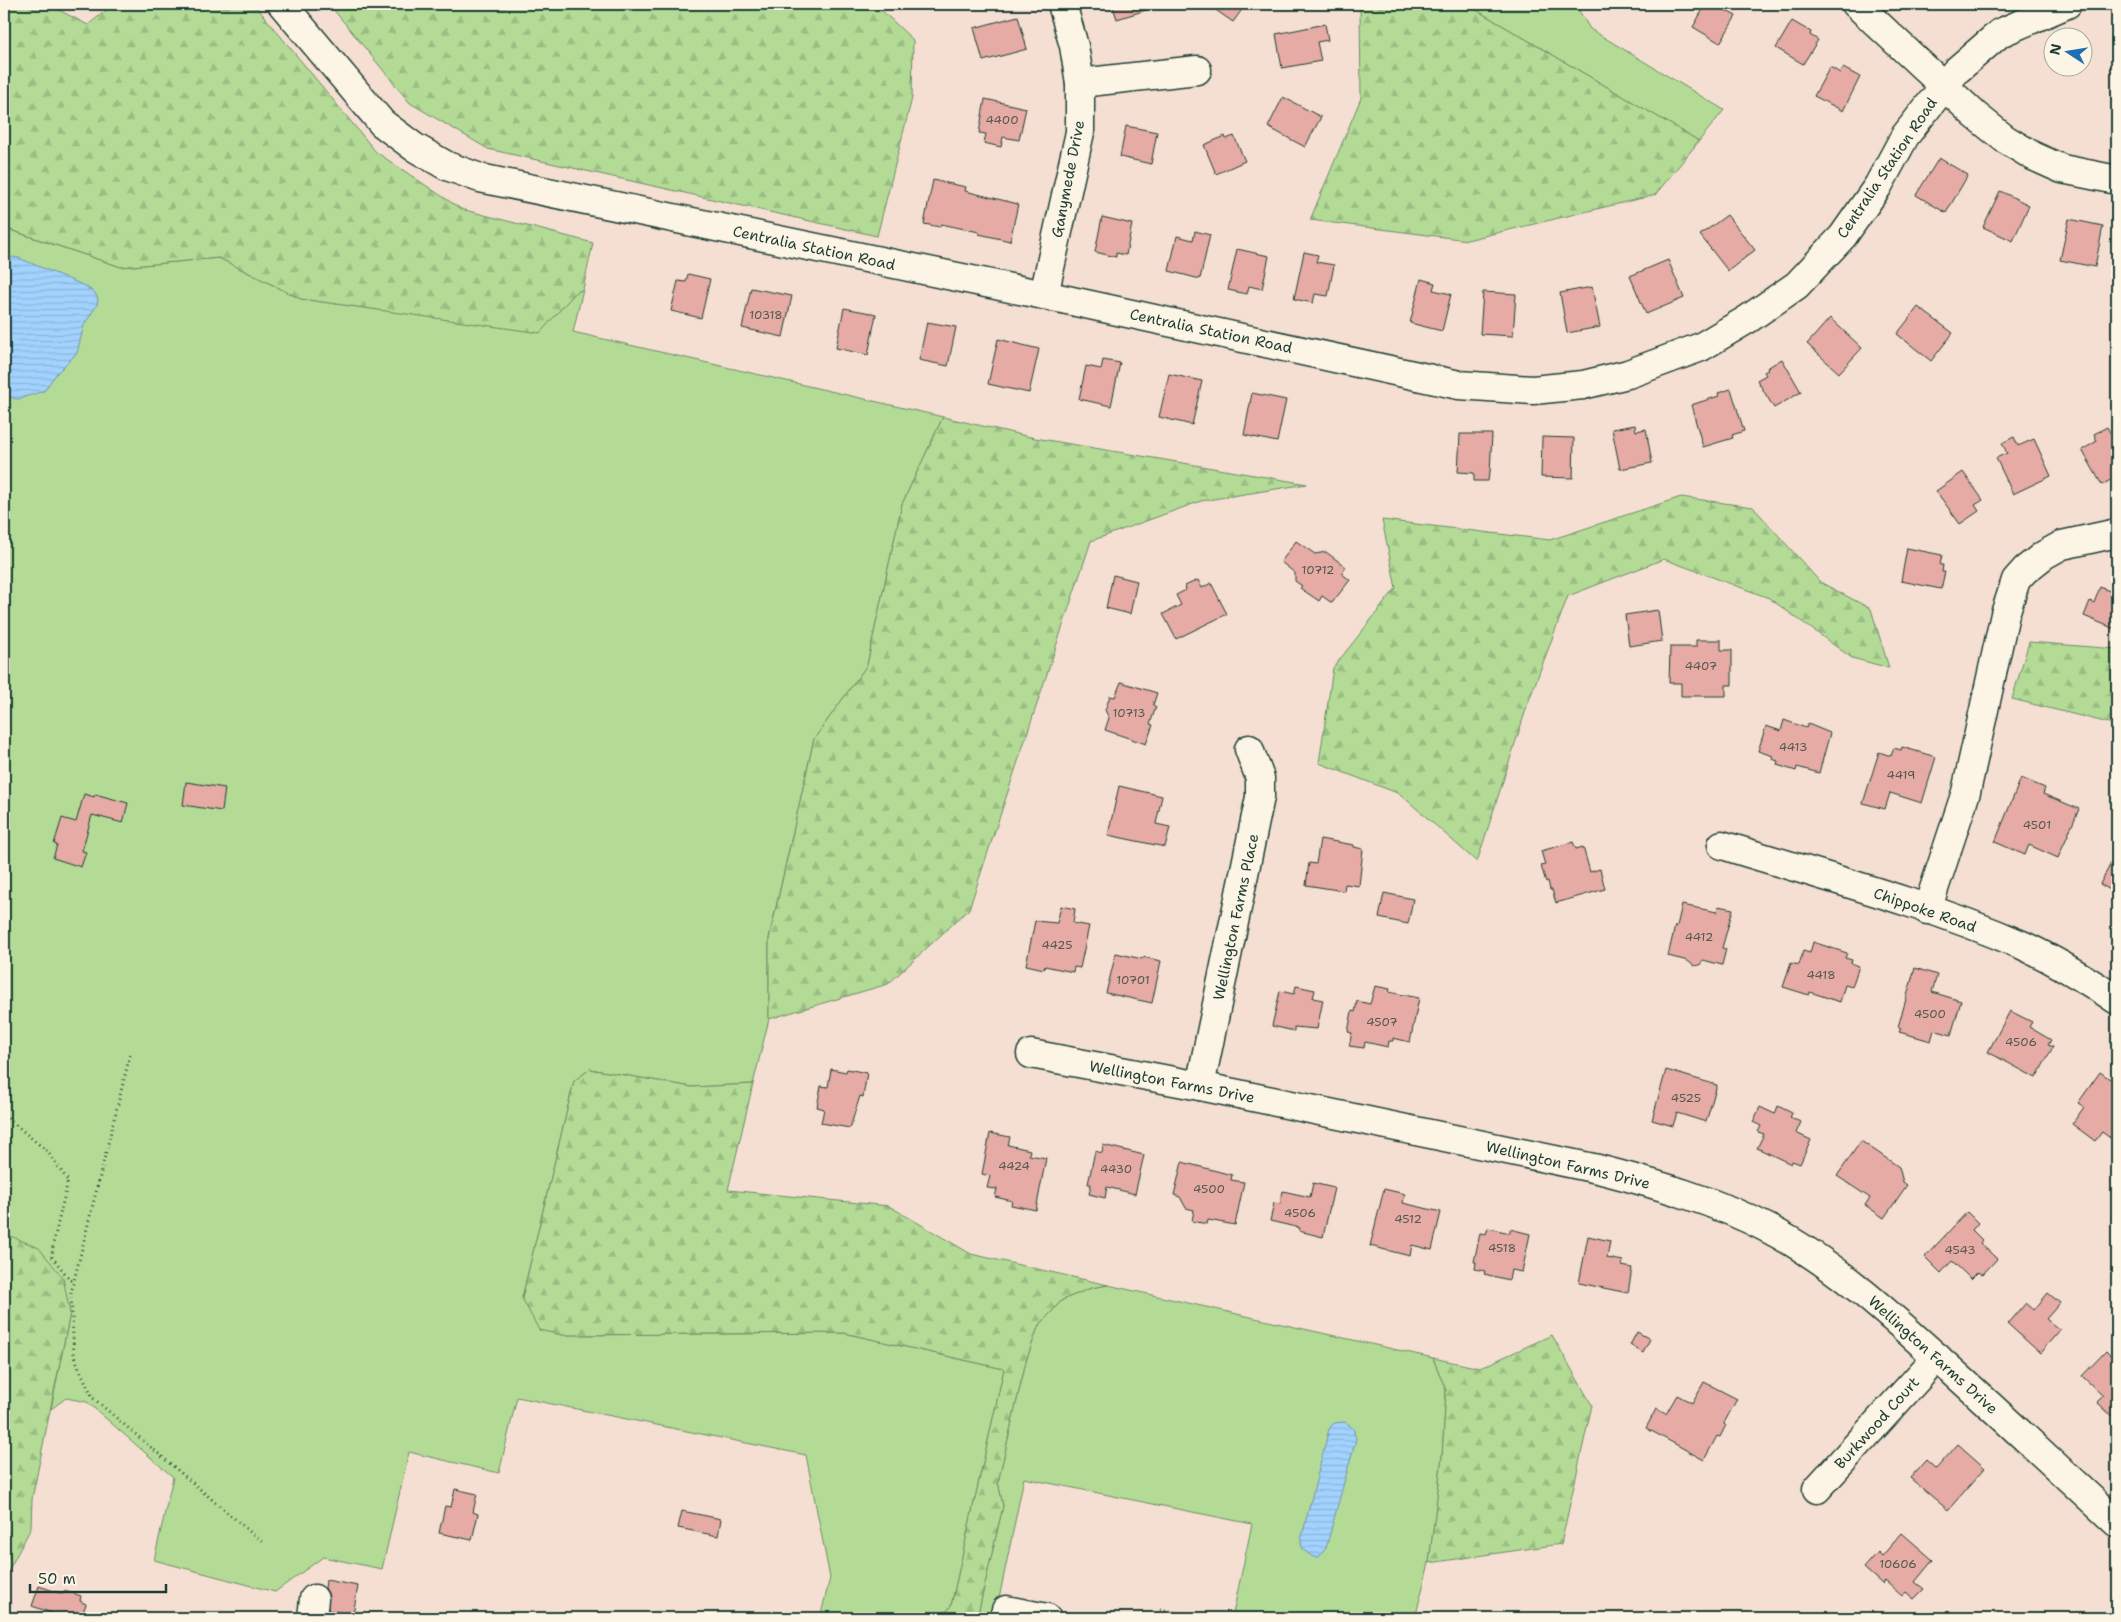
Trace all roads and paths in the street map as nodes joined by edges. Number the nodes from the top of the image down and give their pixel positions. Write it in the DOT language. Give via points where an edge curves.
graph roads {
  1 [pos="282,4"];
  2 [pos="1062,4"];
  3 [pos="1856,4"];
  4 [pos="2067,4"];
  5 [pos="1197,70"];
  6 [pos="1080,83"];
  7 [pos="1944,86"];
  8 [pos="2117,180"];
  9 [pos="1044,295"];
  10 [pos="2117,533"];
  11 [pos="1249,749"];
  12 [pos="1722,845"];
  13 [pos="1927,910"];
  14 [pos="2117,1000"];
  15 [pos="1031,1054"];
  16 [pos="130,1055"];
  17 [pos="1200,1086"];
  18 [pos="4,1115"];
  19 [pos="74,1284"];
  20 [pos="1936,1357"];
  21 [pos="1817,1489"];
  22 [pos="2117,1523"];
  23 [pos="262,1542"];
  24 [pos="1160,1609"];
  25 [pos="1183,1614"];
  26 [pos="1004,1618"];
  27 [pos="1048,1618"];
  1 -- 9 [label="street, Centralia Station Road" via="382,123 446,166 511,186"];
  2 -- 6 [label="street, Ganymede Drive"];
  3 -- 7 [label="street"];
  4 -- 7 [label="street, Centralia Station Road" via="2000,33 1956,71"];
  5 -- 6 [label="street"];
  6 -- 9 [label="street, Ganymede Drive" via="1080,132"];
  7 -- 8 [label="street" via="2005,140 2033,156 2062,168"];
  7 -- 9 [label="street, Centralia Station Road" via="1904,136 1878,186 1842,236 1797,285 1701,347 1619,376 1533,390 1459,385"];
  10 -- 13 [label="street" via="2062,545 2044,555 2016,580 2004,614 1966,792"];
  11 -- 17 [label="street, Wellington Farms Place" via="1260,778 1260,798"];
  12 -- 13 [label="street, Chippoke Road"];
  13 -- 14 [label="street, Chippoke Road" via="2023,945 2085,978"];
  15 -- 17 [label="street, Wellington Farms Drive"];
  16 -- 19 [label="path"];
  17 -- 20 [label="street, Wellington Farms Drive" via="1598,1168 1713,1204 1768,1228 1806,1251 1852,1283"];
  18 -- 19 [label="path" via="48,1152 68,1181 52,1257"];
  19 -- 23 [label="path" via="74,1357 93,1398"];
  20 -- 21 [label="street, Burkwood Court"];
  20 -- 22 [label="street, Wellington Farms Drive"];
  24 -- 25 [label="path"];
  26 -- 27 [label="street" via="1006,1610"];
}
